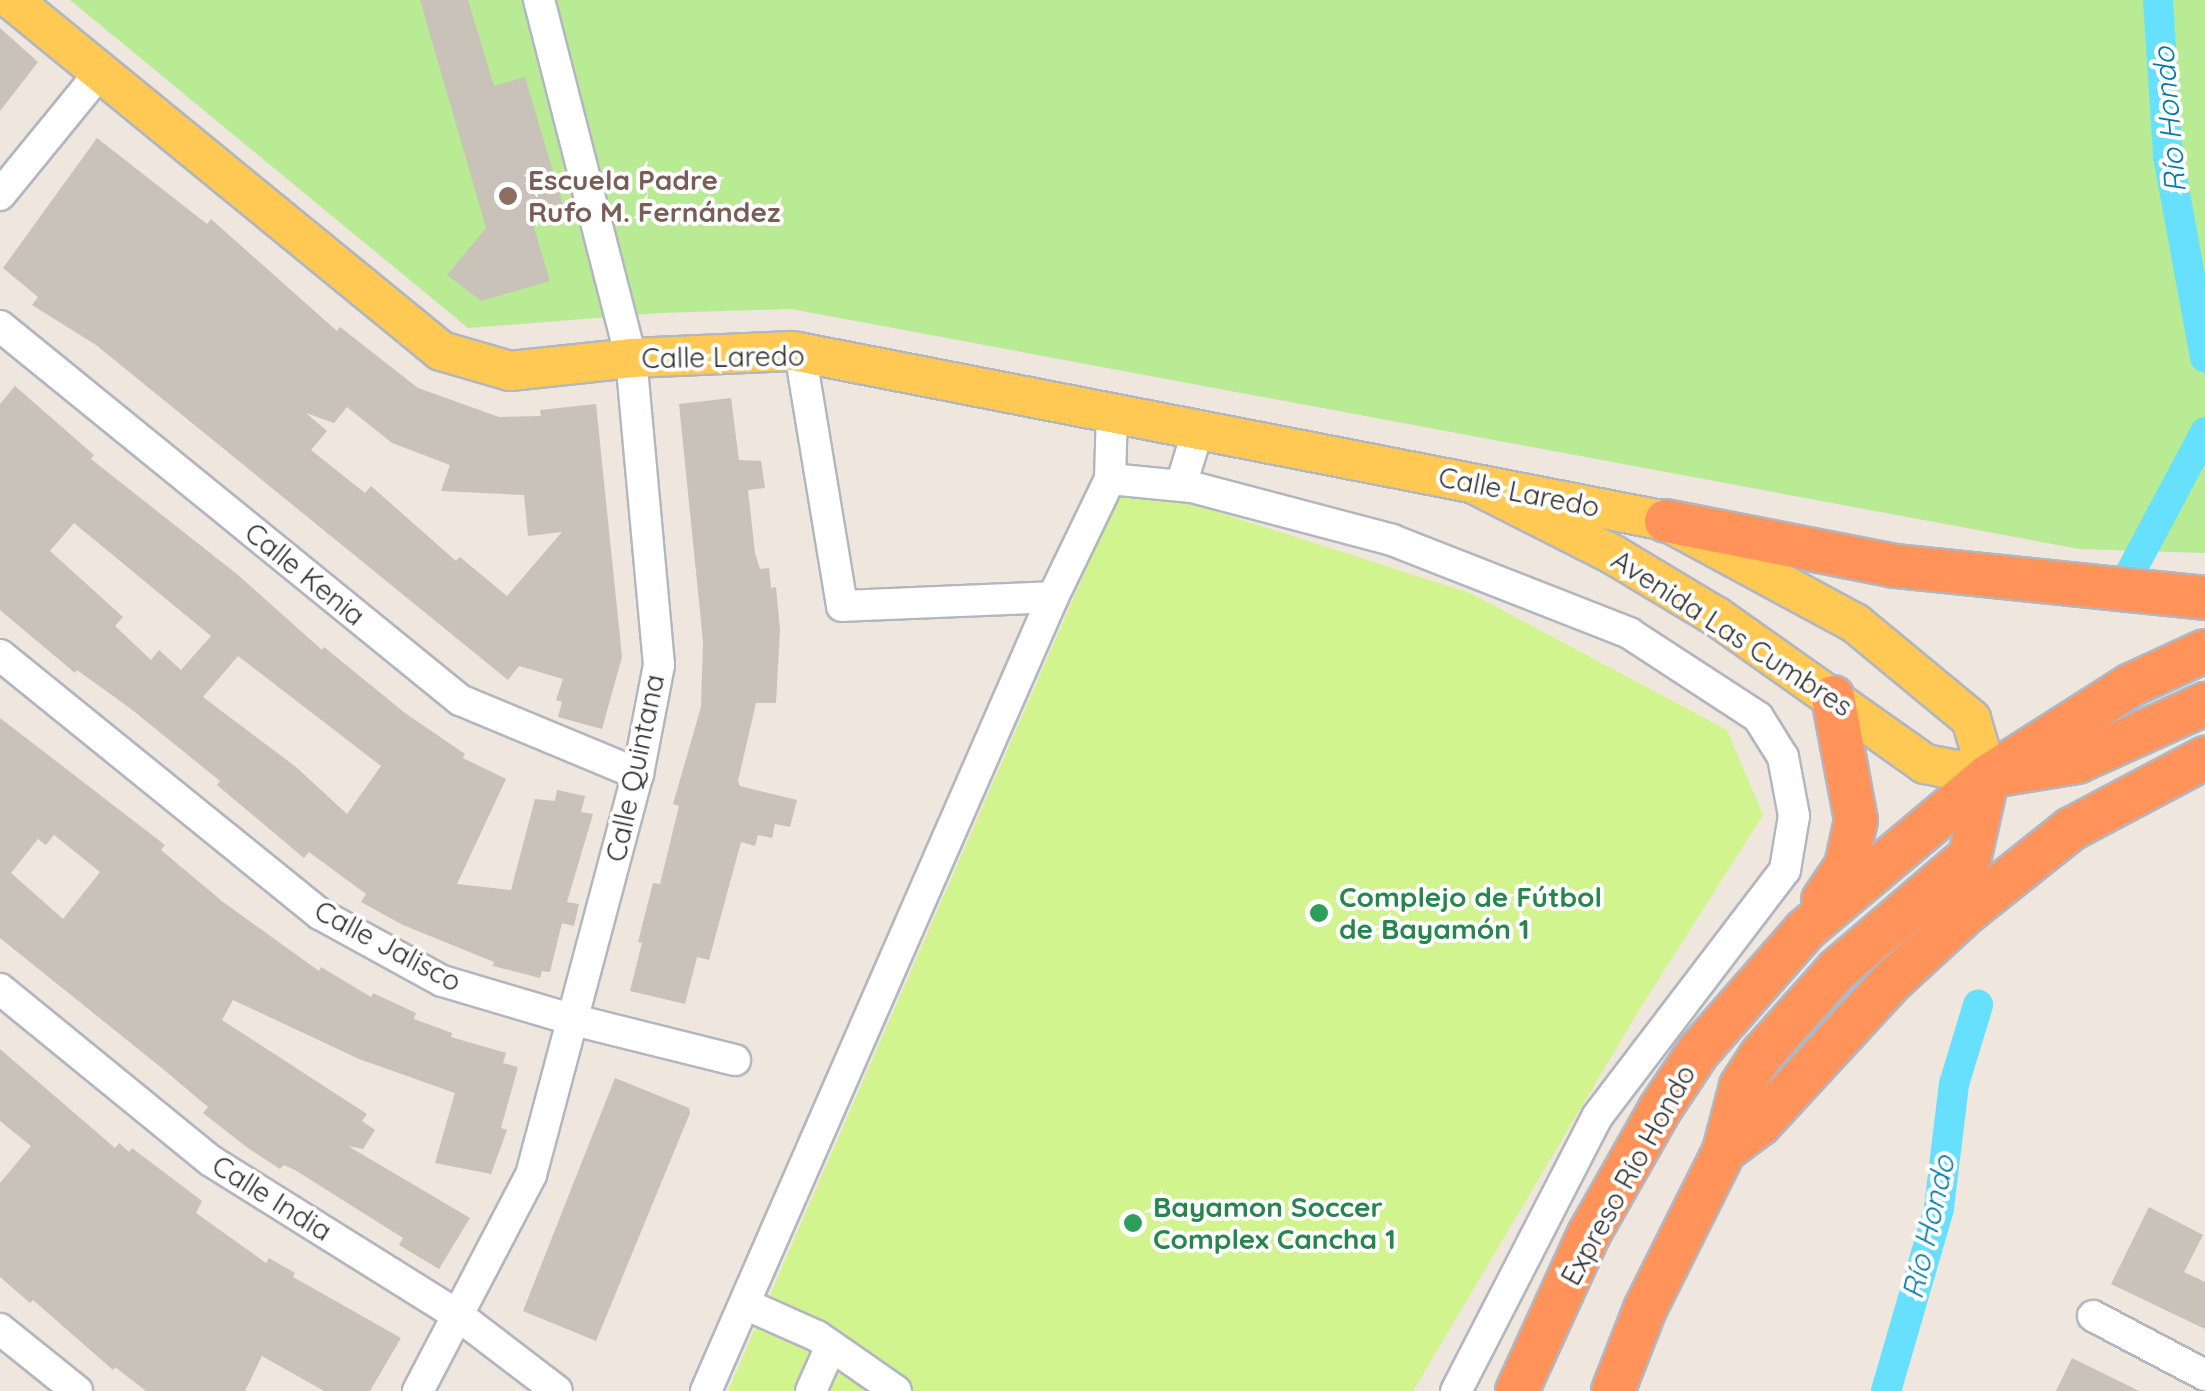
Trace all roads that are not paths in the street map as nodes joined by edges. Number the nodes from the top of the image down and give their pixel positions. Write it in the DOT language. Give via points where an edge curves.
graph roads {
  1 [pos="12,0"];
  2 [pos="539,0"];
  3 [pos="101,71"];
  4 [pos="0,195"];
  5 [pos="0,326"];
  6 [pos="800,352"];
  7 [pos="632,358"];
  8 [pos="1112,412"];
  9 [pos="1198,430"];
  10 [pos="1110,479"];
  11 [pos="1474,484"];
  12 [pos="1180,485"];
  13 [pos="1666,521"];
  14 [pos="1052,597"];
  15 [pos="2205,598"];
  16 [pos="2205,651"];
  17 [pos="0,655"];
  18 [pos="1833,697"];
  19 [pos="2205,704"];
  20 [pos="2205,758"];
  21 [pos="638,774"];
  22 [pos="1988,776"];
  23 [pos="1805,930"];
  24 [pos="0,989"];
  25 [pos="574,1020"];
  26 [pos="735,1060"];
  27 [pos="1724,1151"];
  28 [pos="744,1304"];
  29 [pos="459,1316"];
  30 [pos="2093,1316"];
  31 [pos="0,1329"];
  32 [pos="831,1346"];
  33 [pos="2205,1374"];
  34 [pos="77,1391"];
  35 [pos="418,1391"];
  36 [pos="557,1391"];
  37 [pos="706,1391"];
  38 [pos="811,1391"];
  39 [pos="896,1391"];
  40 [pos="1456,1391"];
  41 [pos="1517,1391"];
  42 [pos="1613,1391"];
  1 -- 3 [label="main road, Calle Laredo"];
  2 -- 7 [label="street, Calle Quintana"];
  3 -- 4 [label="street"];
  3 -- 7 [label="main road, Calle Laredo" via="442,351 510,371"];
  5 -- 21 [label="street, Calle Kenia" via="460,700"];
  6 -- 7 [label="main road, Calle Laredo"];
  6 -- 8 [label="main road, Calle Laredo"];
  6 -- 14 [label="street" via="842,606"];
  7 -- 21 [label="street, Calle Quintana" via="659,665"];
  8 -- 9 [label="main road, Calle Laredo"];
  8 -- 10 [label="street"];
  9 -- 11 [label="main road, Calle Laredo"];
  9 -- 12 [label="street"];
  10 -- 12 [label="street"];
  10 -- 14 [label="street"];
  11 -- 13 [label="main road, Calle Laredo"];
  11 -- 18 [label="main road, Avenida Las Cumbres" via="1612,554"];
  12 -- 40 [label="street" via="1392,540 1629,633 1758,717 1783,757 1794,816 1785,870 1597,1117"];
  13 -- 15 [label="highway" via="1896,566"];
  13 -- 22 [label="main road" via="1855,623 1971,720"];
  14 -- 28 [label="street"];
  16 -- 22 [label="highway" via="2131,686"];
  17 -- 25 [label="street, Calle Jalisco" via="320,914 442,981"];
  18 -- 22 [label="main road, Avenida Las Cumbres" via="1925,764"];
  18 -- 23 [label="highway" via="1856,820 1854,847"];
  19 -- 22 [label="highway" via="2077,762"];
  20 -- 27 [label="highway" via="2071,830 1967,912 1760,1124"];
  21 -- 25 [label="street, Calle Quintana"];
  22 -- 23 [label="highway, Expreso Río Hondo"];
  22 -- 27 [label="highway" via="1970,856 1837,970 1762,1054 1741,1086"];
  23 -- 41 [label="highway, Expreso Río Hondo" via="1698,1052 1660,1109 1589,1234"];
  24 -- 29 [label="street, Calle India" via="211,1161"];
  25 -- 26 [label="street, Calle Jalisco"];
  25 -- 29 [label="street, Calle Quintana" via="531,1174"];
  27 -- 42 [label="highway" via="1645,1309"];
  28 -- 32 [label="street"];
  28 -- 37 [label="street"];
  29 -- 35 [label="street, Calle Quintana"];
  29 -- 36 [label="street, Calle India"];
  30 -- 33 [label="street"];
  31 -- 34 [label="street"];
  32 -- 38 [label="street"];
  32 -- 39 [label="street"];
}
